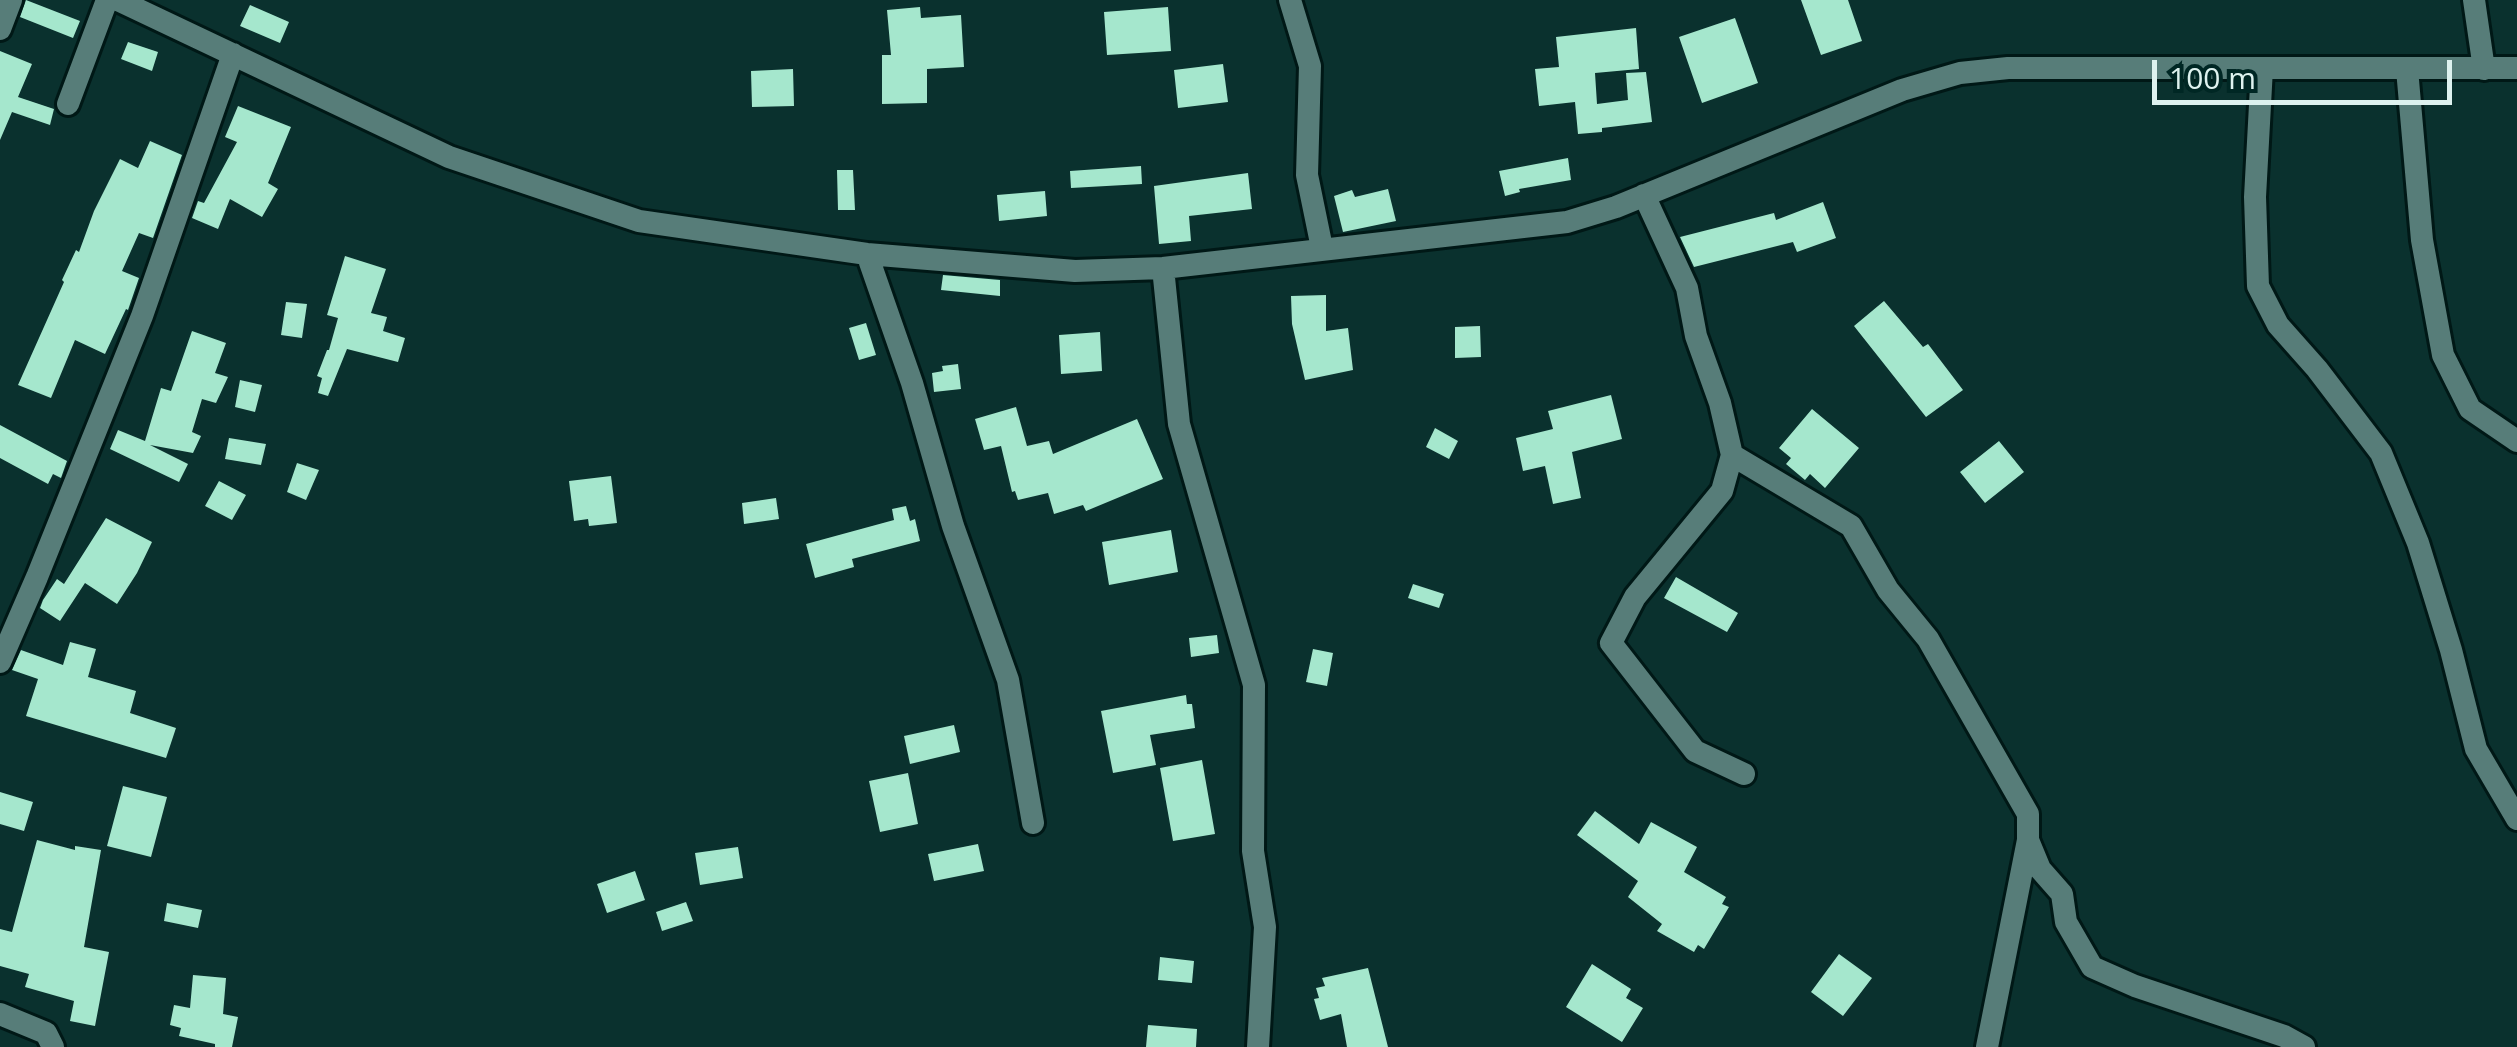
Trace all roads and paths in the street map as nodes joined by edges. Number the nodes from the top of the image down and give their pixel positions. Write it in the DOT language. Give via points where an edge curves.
graph roads {
  1 [pos="11,0"];
  2 [pos="107,0"];
  3 [pos="118,0"];
  4 [pos="1290,0"];
  5 [pos="2474,0"];
  6 [pos="157,7"];
  7 [pos="0,29"];
  8 [pos="232,54"];
  9 [pos="2262,68"];
  10 [pos="2517,68"];
  11 [pos="2484,69"];
  12 [pos="2407,70"];
  13 [pos="68,104"];
  14 [pos="1644,195"];
  15 [pos="1322,248"];
  16 [pos="867,254"];
  17 [pos="1163,268"];
  18 [pos="2517,440"];
  19 [pos="1732,455"];
  20 [pos="0,662"];
  21 [pos="1744,774"];
  22 [pos="2517,819"];
  23 [pos="1033,823"];
  24 [pos="2028,840"];
  25 [pos="0,1014"];
  26 [pos="52,1047"];
  27 [pos="1258,1047"];
  28 [pos="1987,1047"];
  29 [pos="2304,1047"];
  1 -- 7 [label="street"];
  2 -- 13 [label="street"];
  3 -- 6 [label="street"];
  4 -- 15 [label="street" via="1310,66 1308,175"];
  5 -- 11 [label="street"];
  6 -- 8 [label="street"];
  8 -- 16 [label="street" via="449,157 610,213 670,228"];
  8 -- 20 [label="street" via="142,316"];
  9 -- 12 [label="street"];
  9 -- 14 [label="street" via="1960,73 1902,90"];
  9 -- 22 [label="street" via="2258,286 2278,325 2380,453 2418,543 2476,748"];
  10 -- 11 [label="street"];
  11 -- 12 [label="street"];
  12 -- 18 [label="street" via="2422,240 2443,355 2470,409"];
  14 -- 15 [label="street" via="1567,222"];
  14 -- 19 [label="street" via="1687,288"];
  15 -- 17 [label="street"];
  16 -- 17 [label="street" via="1074,270"];
  16 -- 23 [label="street" via="1008,680"];
  17 -- 27 [label="street" via="1179,424 1254,685 1253,851 1266,927"];
  19 -- 21 [label="street" via="1722,490 1635,597 1610,643 1695,751"];
  19 -- 24 [label="street" via="1850,526 1888,590 1928,639 2028,814"];
  24 -- 28 [label="street"];
  24 -- 29 [label="street" via="2040,869 2062,894 2066,922 2092,967"];
  25 -- 26 [label="street" via="46,1033"];
}
